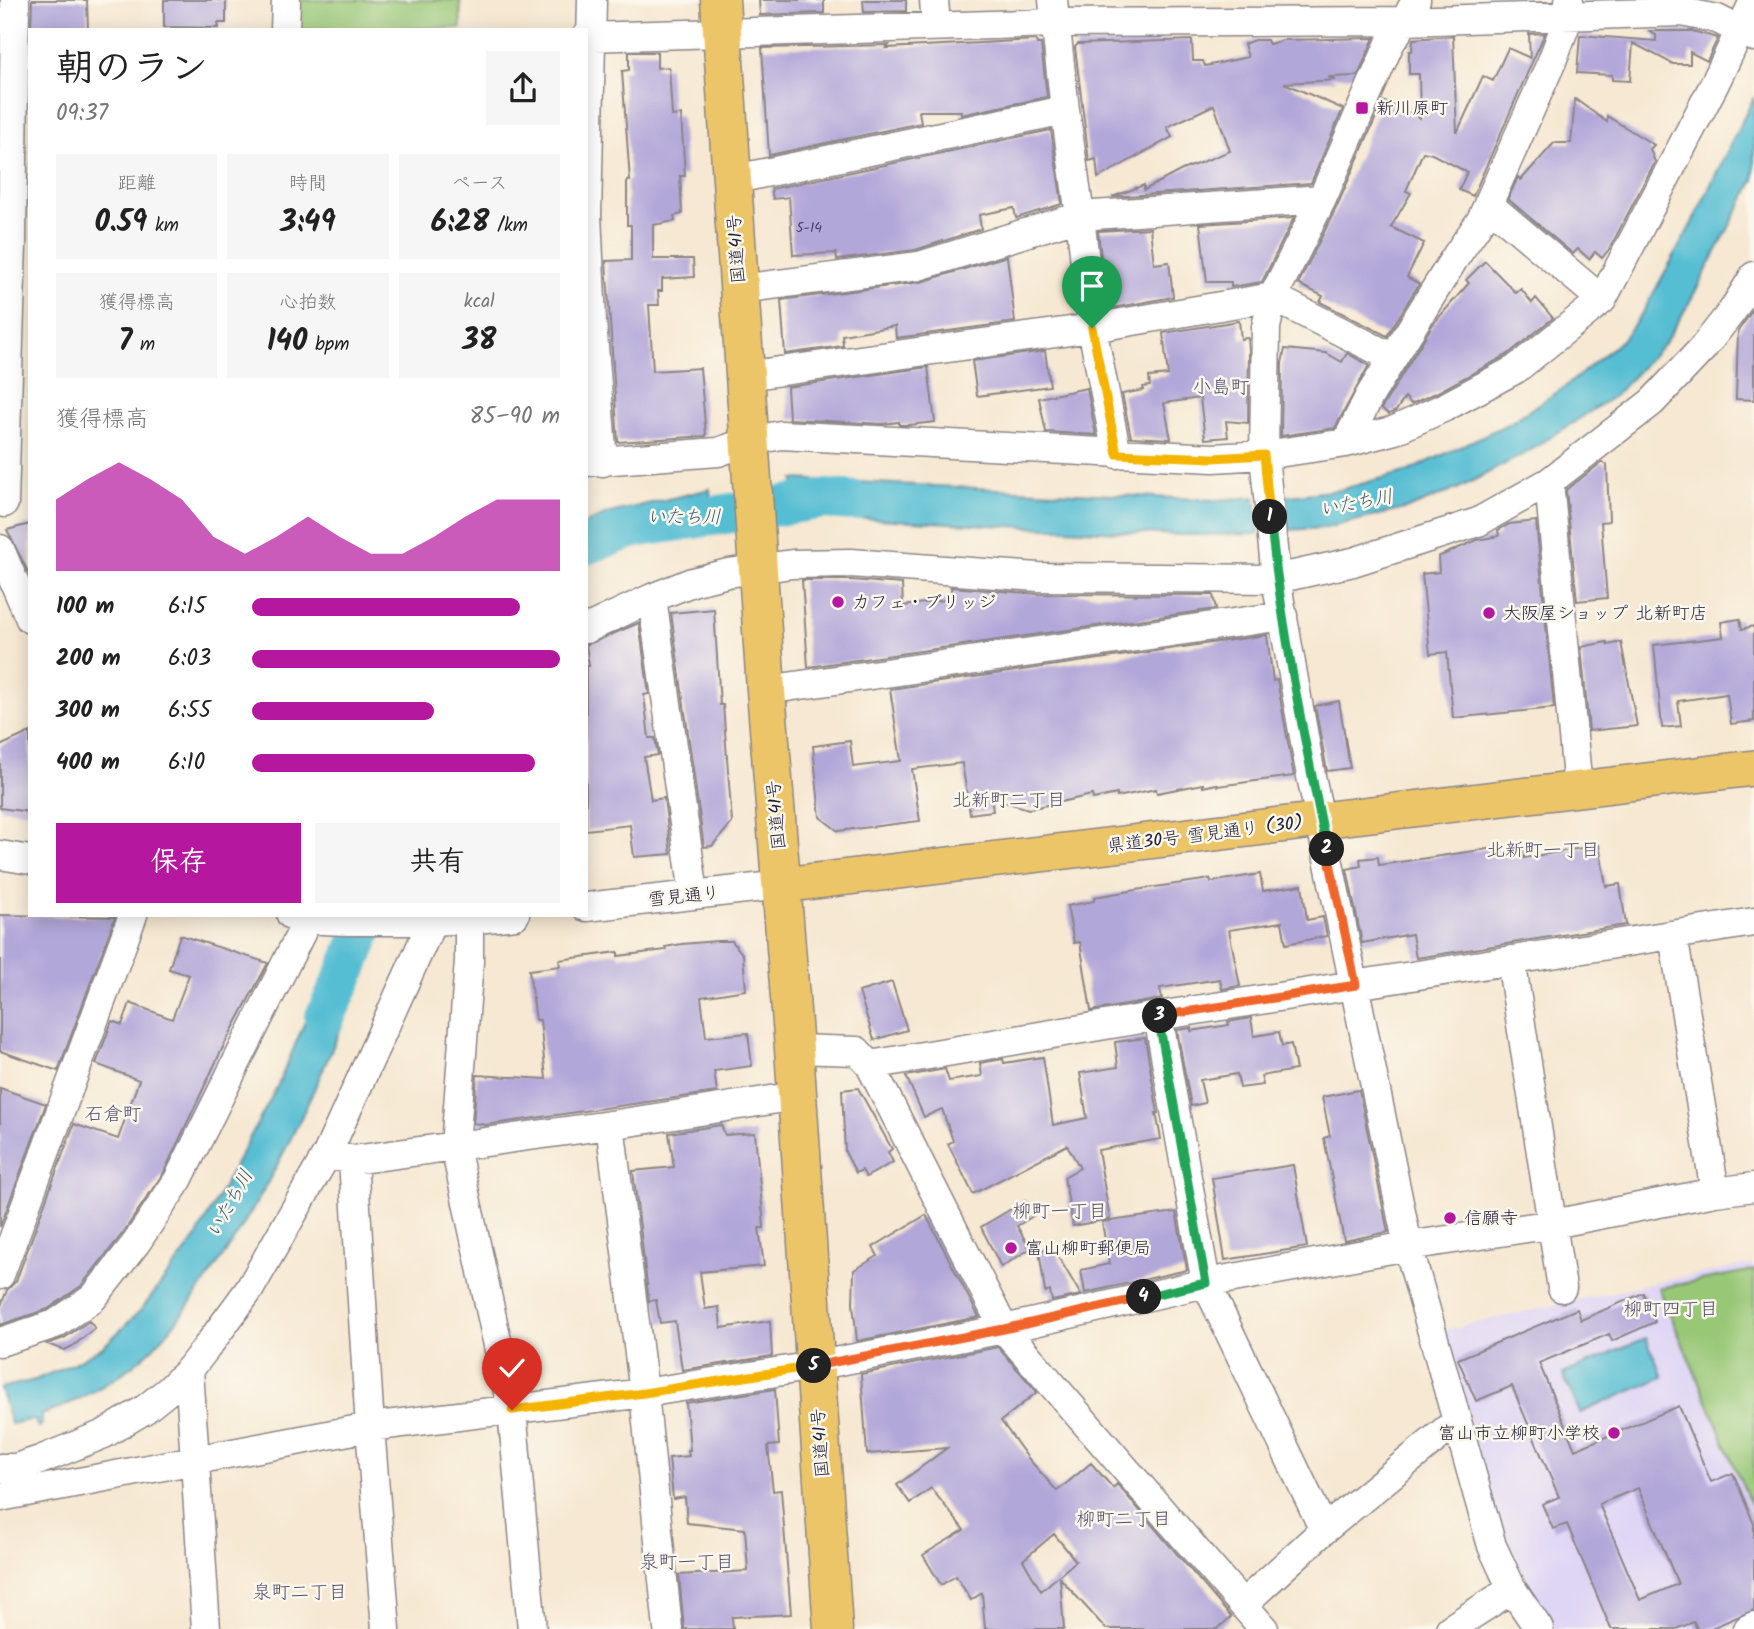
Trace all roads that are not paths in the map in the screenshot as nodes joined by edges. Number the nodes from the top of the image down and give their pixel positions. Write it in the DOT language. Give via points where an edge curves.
graph roads {
  1 [pos="15,0"];
  2 [pos="286,0"];
  3 [pos="592,0"];
  4 [pos="1754,1"];
  5 [pos="1408,7"];
  6 [pos="1569,8"];
  7 [pos="1054,11"];
  8 [pos="935,13"];
  9 [pos="722,16"];
  10 [pos="285,28"];
  11 [pos="1748,34"];
  12 [pos="589,37"];
  13 [pos="14,48"];
  14 [pos="1065,110"];
  15 [pos="588,126"];
  16 [pos="731,180"];
  17 [pos="1322,199"];
  18 [pos="1488,204"];
  19 [pos="1080,216"];
  20 [pos="588,236"];
  21 [pos="14,245"];
  22 [pos="1754,276"];
  23 [pos="739,289"];
  24 [pos="1273,298"];
  25 [pos="1602,300"];
  26 [pos="1092,328"];
  27 [pos="1393,358"];
  28 [pos="745,376"];
  29 [pos="750,441"];
  30 [pos="1346,443"];
  31 [pos="1117,454"];
  32 [pos="1264,455"];
  33 [pos="595,462"];
  34 [pos="1549,482"];
  35 [pos="11,502"];
  36 [pos="0,549"];
  37 [pos="758,562"];
  38 [pos="1276,579"];
  39 [pos="652,598"];
  40 [pos="28,614"];
  41 [pos="1283,616"];
  42 [pos="588,628"];
  43 [pos="765,690"];
  44 [pos="1754,768"];
  45 [pos="1578,789"];
  46 [pos="1321,820"];
  47 [pos="0,855"];
  48 [pos="28,860"];
  49 [pos="782,885"];
  50 [pos="694,894"];
  51 [pos="588,907"];
  52 [pos="133,917"];
  53 [pos="486,917"];
  54 [pos="307,918"];
  55 [pos="442,920"];
  56 [pos="1754,922"];
  57 [pos="1673,935"];
  58 [pos="1511,960"];
  59 [pos="1356,985"];
  60 [pos="1158,1016"];
  61 [pos="794,1049"];
  62 [pos="870,1065"];
  63 [pos="797,1096"];
  64 [pos="610,1125"];
  65 [pos="455,1147"];
  66 [pos="340,1157"];
  67 [pos="1754,1187"];
  68 [pos="1715,1192"];
  69 [pos="1553,1224"];
  70 [pos="1408,1246"];
  71 [pos="0,1275"];
  72 [pos="1206,1283"];
  73 [pos="1562,1288"];
  74 [pos="1004,1329"];
  75 [pos="0,1342"];
  76 [pos="814,1366"];
  77 [pos="189,1370"];
  78 [pos="644,1393"];
  79 [pos="512,1410"];
  80 [pos="1457,1421"];
  81 [pos="370,1427"];
  82 [pos="196,1461"];
  83 [pos="0,1468"];
  84 [pos="0,1497"];
  85 [pos="1324,1530"];
  86 [pos="1512,1590"];
  87 [pos="1256,1622"];
  88 [pos="1754,1626"];
  89 [pos="205,1629"];
  90 [pos="386,1629"];
  91 [pos="532,1629"];
  92 [pos="668,1629"];
  93 [pos="833,1629"];
  94 [pos="1450,1629"];
  95 [pos="1539,1629"];
  96 [pos="1748,1629"];
  1 -- 13 [label="street"];
  2 -- 10 [label="street"];
  3 -- 12 [label="street"];
  4 -- 11 [label="street"];
  5 -- 6 [label="street"];
  5 -- 7 [label="street"];
  5 -- 17 [label="street"];
  6 -- 11 [label="street" via="1682,12 1717,19"];
  6 -- 18 [label="street" via="1552,61"];
  7 -- 8 [label="street"];
  7 -- 14 [label="street"];
  8 -- 9 [label="street"];
  9 -- 12 [label="street"];
  9 -- 16 [label="highway, 国道41号"];
  11 -- 25 [label="street"];
  12 -- 15 [label="street"];
  13 -- 21 [label="street"];
  14 -- 16 [label="street"];
  14 -- 19 [label="street"];
  16 -- 23 [label="highway, 国道41号"];
  17 -- 19 [label="street"];
  17 -- 24 [label="street"];
  18 -- 25 [label="street"];
  18 -- 27 [label="street"];
  19 -- 23 [label="street" via="919,266"];
  19 -- 26 [label="street"];
  20 -- 33 [label="street"];
  21 -- 35 [label="street"];
  22 -- 34 [label="street" via="1703,348 1652,402"];
  23 -- 28 [label="highway, 国道41号"];
  24 -- 26 [label="street"];
  24 -- 27 [label="street"];
  24 -- 32 [label="street" via="1266,327"];
  25 -- 30 [label="street" via="1516,369 1395,430"];
  26 -- 28 [label="street"];
  26 -- 31 [label="street"];
  27 -- 30 [label="street"];
  28 -- 29 [label="highway, 国道41号"];
  29 -- 31 [label="street" via="781,435"];
  29 -- 33 [label="street" via="718,452"];
  29 -- 37 [label="highway, 国道41号"];
  30 -- 32 [label="street"];
  31 -- 32 [label="street"];
  32 -- 38 [label="street"];
  34 -- 38 [label="street" via="1478,522 1353,562"];
  34 -- 45 [label="street"];
  36 -- 40 [label="street"];
  37 -- 38 [label="street" via="851,563 1038,577"];
  37 -- 39 [label="street"];
  37 -- 43 [label="highway, 国道41号"];
  38 -- 41 [label="street"];
  39 -- 42 [label="street"];
  39 -- 50 [label="street"];
  41 -- 43 [label="street"];
  41 -- 46 [label="street"];
  43 -- 49 [label="highway, 国道41号"];
  44 -- 45 [label="main road, 県道30号 雪見通り (30)"];
  45 -- 46 [label="main road, 県道30号 雪見通り (30)"];
  46 -- 49 [label="main road, 県道30号 雪見通り (30)"];
  46 -- 59 [label="street"];
  47 -- 48 [label="street"];
  49 -- 50 [label="street, 雪見通り"];
  49 -- 61 [label="highway, 国道41号"];
  50 -- 51 [label="street, 雪見通り"];
  52 -- 71 [label="street"];
  53 -- 55 [label="street"];
  54 -- 55 [label="street"];
  54 -- 75 [label="street" via="178,1180 136,1243 93,1298 55,1324"];
  55 -- 65 [label="street" via="469,961"];
  55 -- 66 [label="street"];
  56 -- 57 [label="street"];
  57 -- 58 [label="street"];
  57 -- 68 [label="street"];
  58 -- 59 [label="street"];
  58 -- 69 [label="street"];
  59 -- 60 [label="street"];
  59 -- 70 [label="street"];
  60 -- 62 [label="street"];
  60 -- 72 [label="street"];
  61 -- 62 [label="street" via="857,1051"];
  61 -- 63 [label="highway, 国道41号"];
  62 -- 74 [label="street"];
  63 -- 64 [label="street"];
  63 -- 76 [label="highway, 国道41号"];
  64 -- 65 [label="street"];
  64 -- 78 [label="street"];
  65 -- 66 [label="street"];
  65 -- 79 [label="street"];
  66 -- 77 [label="street"];
  66 -- 81 [label="street"];
  67 -- 68 [label="street"];
  68 -- 69 [label="street"];
  69 -- 70 [label="street"];
  69 -- 73 [label="street"];
  70 -- 72 [label="street"];
  70 -- 80 [label="street"];
  72 -- 74 [label="street"];
  72 -- 85 [label="street"];
  74 -- 76 [label="street"];
  74 -- 87 [label="street"];
  76 -- 78 [label="street"];
  76 -- 93 [label="highway, 国道41号"];
  77 -- 82 [label="street"];
  77 -- 83 [label="street" via="144,1410 104,1434 16,1468"];
  78 -- 79 [label="street"];
  78 -- 92 [label="street"];
  79 -- 81 [label="street"];
  79 -- 91 [label="street"];
  80 -- 85 [label="street"];
  80 -- 86 [label="street" via="1492,1546"];
  81 -- 82 [label="street"];
  81 -- 90 [label="street"];
  82 -- 84 [label="street"];
  82 -- 89 [label="street"];
  85 -- 87 [label="street"];
  86 -- 94 [label="street"];
  86 -- 95 [label="street"];
  88 -- 96 [label="street"];
}
